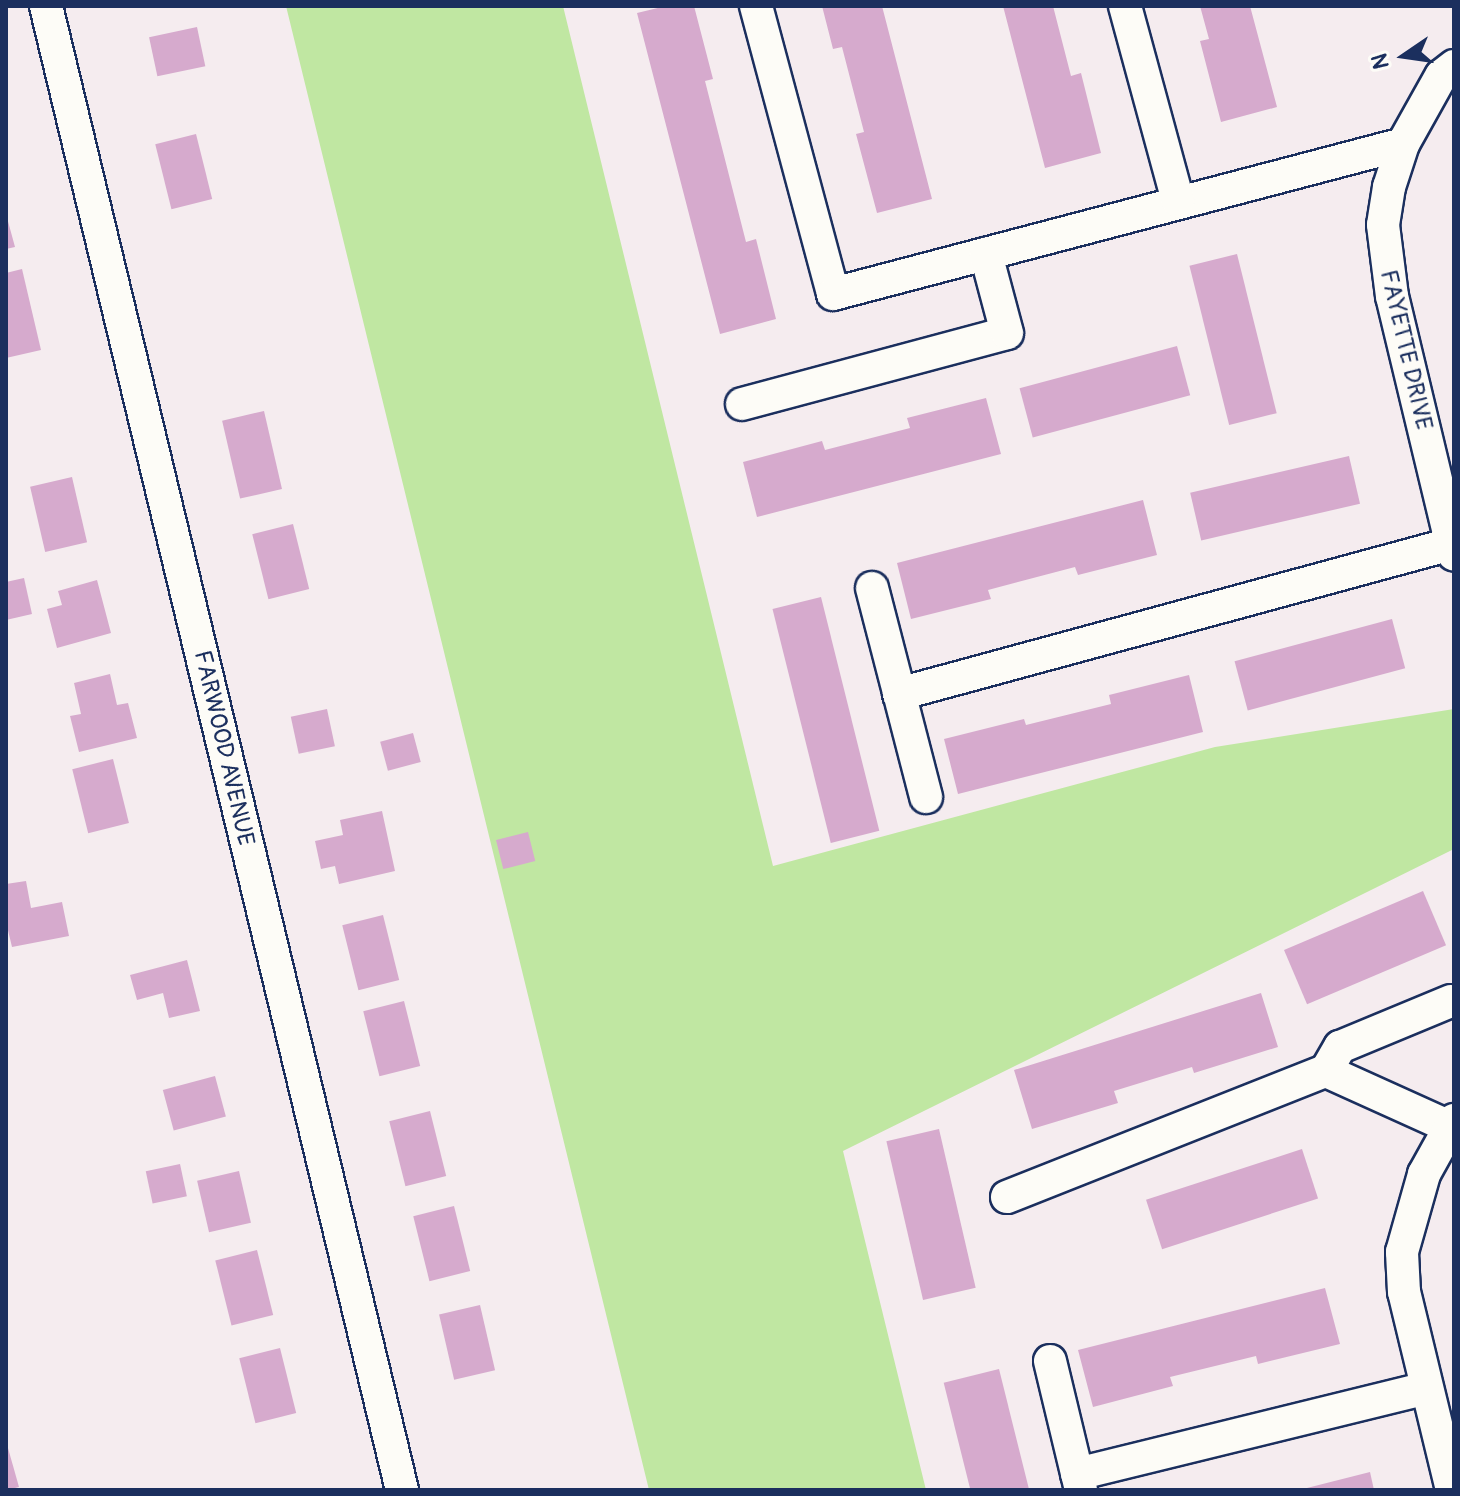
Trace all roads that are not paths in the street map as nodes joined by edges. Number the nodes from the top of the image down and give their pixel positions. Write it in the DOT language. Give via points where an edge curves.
graph roads {
  1 [pos="46,6"];
  2 [pos="756,6"];
  3 [pos="1125,6"];
  4 [pos="1454,66"];
  5 [pos="1403,144"];
  6 [pos="1178,201"];
  7 [pos="986,254"];
  8 [pos="742,404"];
  9 [pos="1443,463"];
  10 [pos="1453,550"];
  11 [pos="872,588"];
  12 [pos="899,694"];
  13 [pos="926,797"];
  14 [pos="1451,1001"];
  15 [pos="1326,1071"];
  16 [pos="1452,1124"];
  17 [pos="1007,1197"];
  18 [pos="1050,1361"];
  19 [pos="1427,1388"];
  20 [pos="1079,1482"];
  21 [pos="402,1490"];
  22 [pos="1452,1490"];
  1 -- 21 [label="street, FARWOOD AVENUE"];
  2 -- 7 [label="street" via="833,294"];
  3 -- 6 [label="street"];
  4 -- 5 [label="street, FAYETTE DRIVE" via="1441,76"];
  5 -- 6 [label="street"];
  5 -- 9 [label="street, FAYETTE DRIVE" via="1383,225 1386,263"];
  6 -- 7 [label="street"];
  7 -- 8 [label="street" via="1007,333"];
  9 -- 10 [label="street, FAYETTE DRIVE"];
  10 -- 12 [label="street"];
  11 -- 12 [label="street"];
  12 -- 13 [label="street"];
  14 -- 15 [label="street" via="1340,1047"];
  15 -- 16 [label="street"];
  15 -- 17 [label="street"];
  16 -- 19 [label="street" via="1424,1174 1402,1252 1404,1292"];
  18 -- 20 [label="street"];
  19 -- 20 [label="street"];
  19 -- 22 [label="street"];
}
